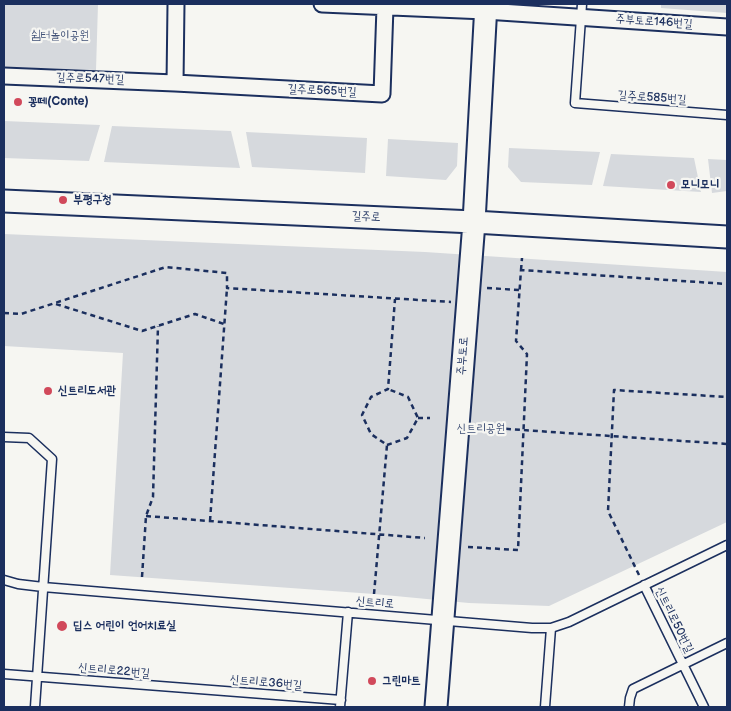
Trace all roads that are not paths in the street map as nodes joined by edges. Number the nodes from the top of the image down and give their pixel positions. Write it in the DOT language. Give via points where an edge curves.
graph roads {
  1 [pos="176,4"];
  2 [pos="322,4"];
  3 [pos="385,7"];
  4 [pos="485,7"];
  5 [pos="582,10"];
  6 [pos="727,27"];
  7 [pos="4,76"];
  8 [pos="176,83"];
  9 [pos="727,115"];
  10 [pos="4,201"];
  11 [pos="474,222"];
  12 [pos="727,237"];
  13 [pos="4,437"];
  14 [pos="727,544"];
  15 [pos="4,580"];
  16 [pos="644,585"];
  17 [pos="43,588"];
  18 [pos="348,612"];
  19 [pos="443,620"];
  20 [pos="551,628"];
  21 [pos="727,643"];
  22 [pos="684,665"];
  23 [pos="4,674"];
  24 [pos="37,676"];
  25 [pos="189,688"];
  26 [pos="340,704"];
  27 [pos="35,707"];
  28 [pos="436,707"];
  29 [pos="545,707"];
  30 [pos="629,707"];
  31 [pos="704,707"];
  1 -- 8 [label="street"];
  2 -- 3 [label="street, 주부토로146번길"];
  3 -- 4 [label="street, 주부토로146번길"];
  3 -- 8 [label="street, 길주로565번길" via="382,94"];
  4 -- 5 [label="street, 주부토로146번길"];
  4 -- 11 [label="main road, 주부토로"];
  5 -- 6 [label="street, 주부토로146번길"];
  5 -- 9 [label="lane, 길주로585번길" via="575,103"];
  7 -- 8 [label="street, 길주로547번길"];
  10 -- 11 [label="main road, 길주로"];
  11 -- 12 [label="main road, 길주로"];
  11 -- 19 [label="main road, 주부토로"];
  13 -- 17 [label="lane" via="29,438 52,460"];
  14 -- 16 [label="lane, 신트리로"];
  15 -- 17 [label="lane, 신트리로"];
  16 -- 20 [label="lane, 신트리로"];
  16 -- 22 [label="lane, 신트리로50번길"];
  17 -- 18 [label="lane, 신트리로"];
  17 -- 24 [label="lane"];
  18 -- 19 [label="lane, 신트리로"];
  18 -- 26 [label="lane, 신트리로36번길"];
  19 -- 20 [label="lane, 신트리로"];
  19 -- 28 [label="main road, 주부토로"];
  20 -- 29 [label="lane"];
  21 -- 22 [label="lane, 신트리로50번길"];
  22 -- 30 [label="lane, 신트리로50번길" via="633,689"];
  22 -- 31 [label="lane, 신트리로50번길"];
  23 -- 24 [label="lane, 신트리로22번길"];
  24 -- 25 [label="lane, 신트리로22번길"];
  24 -- 27 [label="lane"];
  25 -- 26 [label="lane, 신트리로36번길"];
}
